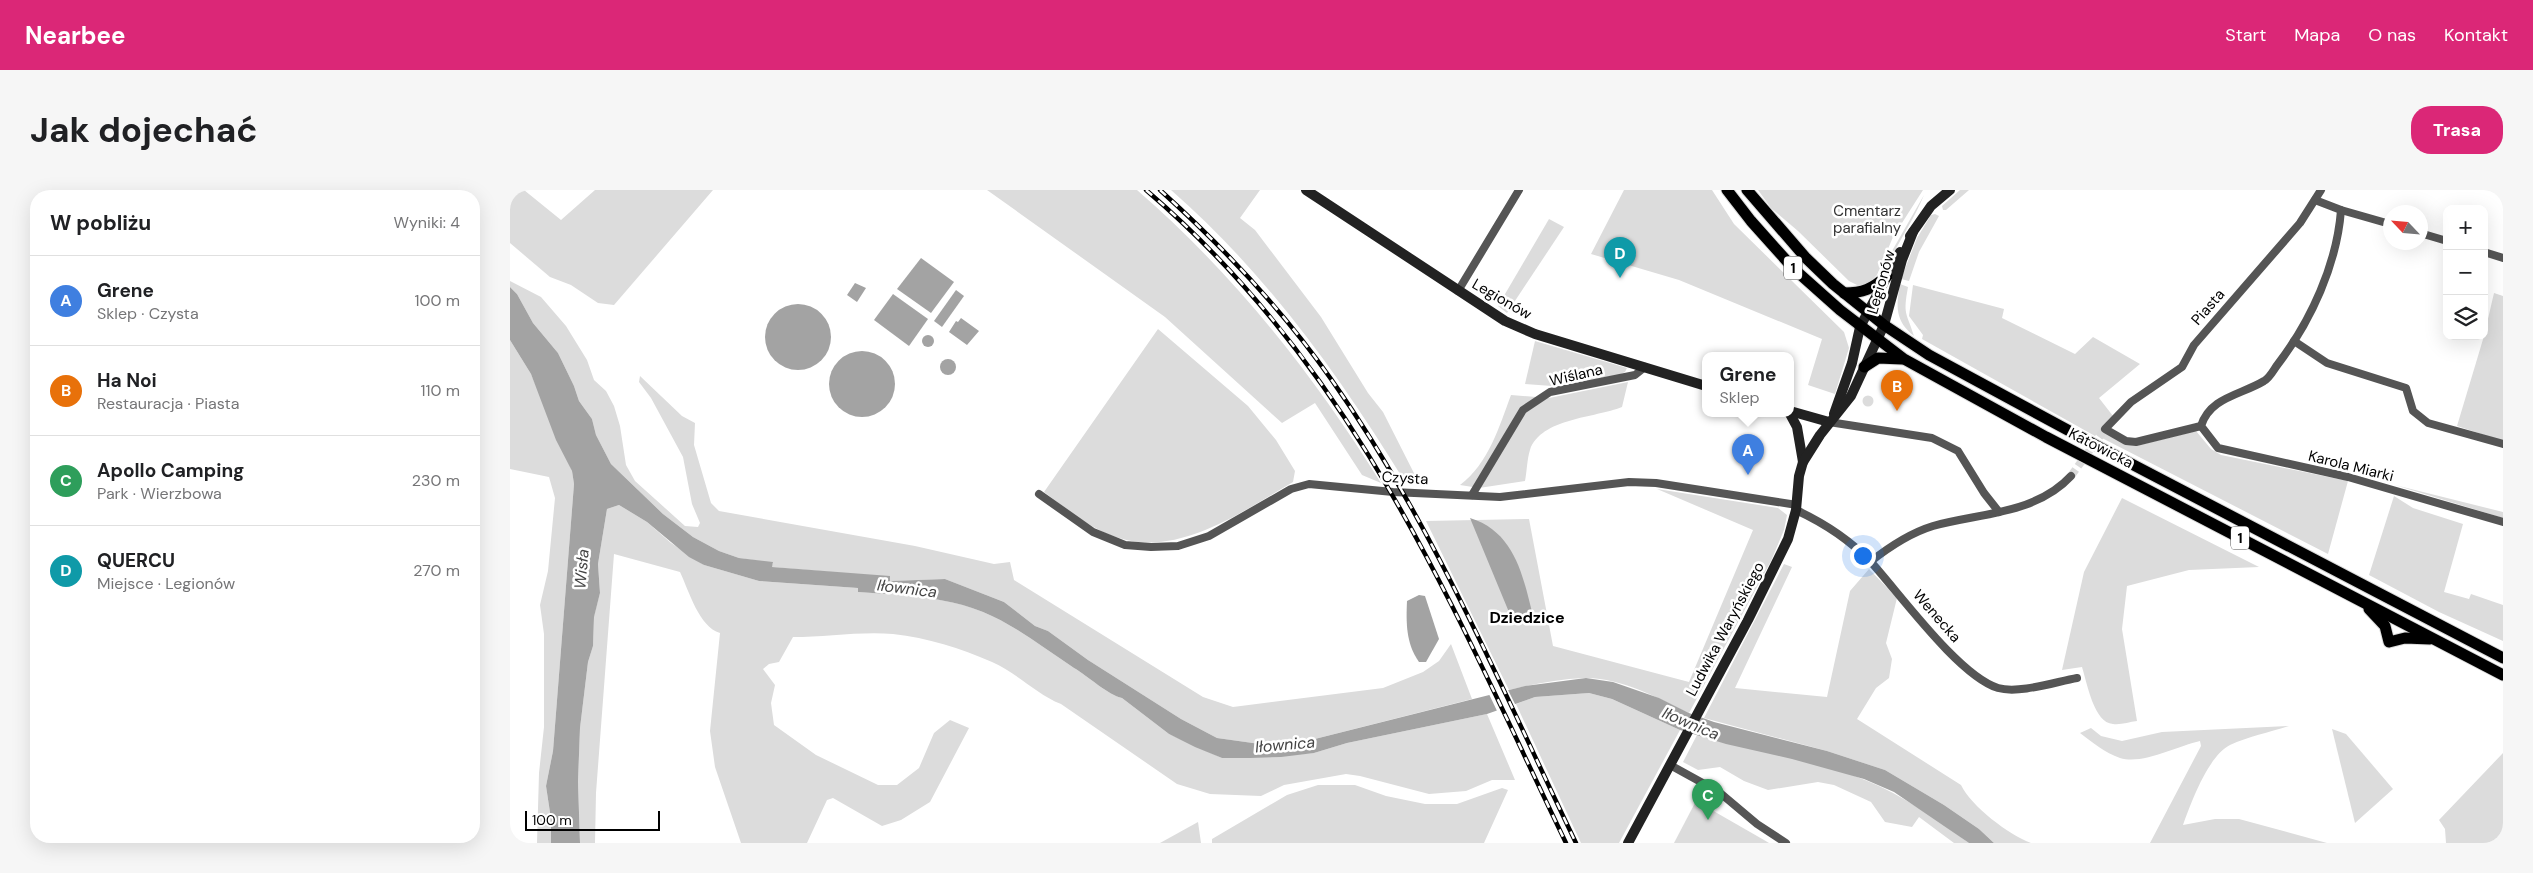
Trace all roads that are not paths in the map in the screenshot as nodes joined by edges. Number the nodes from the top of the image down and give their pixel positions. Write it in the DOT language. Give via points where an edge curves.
graph roads {
  1 [pos="1306,190"];
  2 [pos="1519,190"];
  3 [pos="1727,190"];
  4 [pos="1747,190"];
  5 [pos="1950,190"];
  6 [pos="2321,190"];
  7 [pos="2315,200"];
  8 [pos="2341,210"];
  9 [pos="2383,222"];
  10 [pos="1913,232"];
  11 [pos="2428,235"];
  12 [pos="2443,240"];
  13 [pos="2488,253"];
  14 [pos="2503,258"];
  15 [pos="1886,276"];
  16 [pos="1458,291"];
  17 [pos="1844,293"];
  18 [pos="1868,313"];
  19 [pos="1884,325"];
  20 [pos="1860,327"];
  21 [pos="1877,340"];
  22 [pos="2294,341"];
  23 [pos="1904,359"];
  24 [pos="1646,367"];
  25 [pos="1864,367"];
  26 [pos="1702,385"];
  27 [pos="1794,414"];
  28 [pos="1792,417"];
  29 [pos="1831,420"];
  30 [pos="2201,426"];
  31 [pos="2503,444"];
  32 [pos="1803,462"];
  33 [pos="2070,476"];
  34 [pos="1038,494"];
  35 [pos="1472,496"];
  36 [pos="1796,508"];
  37 [pos="1999,512"];
  38 [pos="2503,522"];
  39 [pos="1870,562"];
  40 [pos="2359,600"];
  41 [pos="2434,639"];
  42 [pos="2503,658"];
  43 [pos="2503,675"];
  44 [pos="2077,678"];
  45 [pos="1670,765"];
  46 [pos="1628,843"];
  47 [pos="1786,843"];
  1 -- 16 [label="street, Legionów"];
  2 -- 16 [label="street"];
  3 -- 20 [label="main road, Katowicka / 1" via="1794,269"];
  4 -- 17 [label="main road, Katowicka / 1" via="1806,258"];
  5 -- 10 [label="street, Legionów" via="1931,206"];
  6 -- 7 [label="street, Piasta"];
  7 -- 8 [label="street"];
  7 -- 30 [label="street, Piasta" via="2300,223 2194,345 2182,367 2131,402 2105,429 2126,441 2136,442"];
  8 -- 9 [label="street"];
  8 -- 22 [label="street" via="2340,233 2316,303"];
  10 -- 15 [label="street, Legionów"];
  10 -- 19 [label="street, Legionów"];
  11 -- 12 [label="street"];
  13 -- 14 [label="street"];
  15 -- 17 [label="main road" via="1871,290"];
  15 -- 18 [label="street, Legionów"];
  16 -- 24 [label="street, Legionów" via="1505,321 1535,334"];
  17 -- 18 [label="main road, Katowicka / 1"];
  18 -- 19 [label="main road, Katowicka / 1"];
  18 -- 20 [label="street, Legionów"];
  19 -- 21 [label="street, Legionów"];
  19 -- 42 [label="main road, Katowicka / 1" via="1929,355 2085,439"];
  20 -- 21 [label="main road, Katowicka / 1"];
  20 -- 29 [label="street, Legionów" via="1852,363"];
  21 -- 23 [label="main road, Katowicka / 1"];
  21 -- 25 [label="street, Legionów"];
  22 -- 30 [label="street" via="2265,381 2218,403 2204,415"];
  22 -- 31 [label="street" via="2327,363 2406,388 2413,411 2428,423"];
  23 -- 25 [label="main road" via="1878,358"];
  23 -- 40 [label="main road, Katowicka / 1"];
  24 -- 26 [label="street, Legionów"];
  24 -- 35 [label="street, Wiślana" via="1635,375 1550,392 1523,410"];
  25 -- 29 [label="street, Legionów" via="1851,396"];
  27 -- 29 [label="street"];
  28 -- 32 [label="street"];
  29 -- 32 [label="street, Ludwika Waryńskiego"];
  29 -- 37 [label="street" via="1945,443 1958,451"];
  30 -- 38 [label="street, Karola Miarki" via="2218,448 2348,477"];
  32 -- 36 [label="street, Ludwika Waryńskiego"];
  33 -- 37 [label="street" via="2051,494"];
  34 -- 35 [label="street, Czysta" via="1093,532 1124,545 1151,547 1178,546 1209,536 1291,489 1310,484"];
  35 -- 36 [label="street, Czysta" via="1528,495 1629,482 1656,483"];
  36 -- 39 [label="street, Wenecka" via="1848,541"];
  36 -- 45 [label="street, Ludwika Waryńskiego" via="1788,539"];
  37 -- 39 [label="street" via="1932,526 1893,545"];
  39 -- 44 [label="street, Wenecka" via="1977,678 1998,688 2014,690"];
  40 -- 41 [label="main road, Katowicka / 1"];
  40 -- 41 [label="main road" via="2385,626 2389,642 2405,638"];
  41 -- 43 [label="main road, Katowicka / 1"];
  45 -- 46 [label="street, Ludwika Waryńskiego"];
  45 -- 47 [label="street" via="1719,792"];
}
